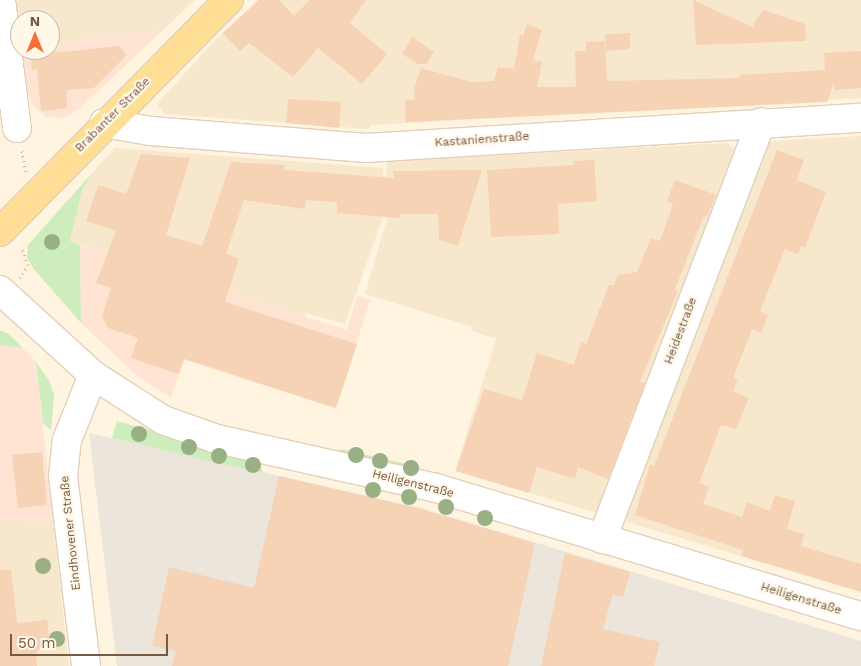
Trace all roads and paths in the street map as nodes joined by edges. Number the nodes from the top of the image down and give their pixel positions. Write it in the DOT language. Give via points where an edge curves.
graph roads {
  1 [pos="1,0"];
  2 [pos="229,0"];
  3 [pos="861,118"];
  4 [pos="761,122"];
  5 [pos="104,124"];
  6 [pos="17,128"];
  7 [pos="31,198"];
  8 [pos="0,232"];
  9 [pos="0,290"];
  10 [pos="93,375"];
  11 [pos="602,539"];
  12 [pos="861,616"];
  13 [pos="86,666"];
  1 -- 6 [label="street"];
  2 -- 5 [label="main road, Brabanter Straße"];
  3 -- 4 [label="street, Kastanienstraße"];
  4 -- 5 [label="street, Kastanienstraße" via="366,148 151,131"];
  4 -- 11 [label="street, Heidestraße"];
  5 -- 7 [label="main road, Brabanter Straße"];
  6 -- 7 [label="path"];
  7 -- 8 [label="main road, Brabanter Straße"];
  9 -- 10 [label="street, Heiligenstraße"];
  10 -- 11 [label="street, Heiligenstraße" via="163,420 217,439 436,488"];
  10 -- 13 [label="street, Eindhovener Straße" via="67,440 63,476"];
  11 -- 12 [label="street, Heiligenstraße"];
}
